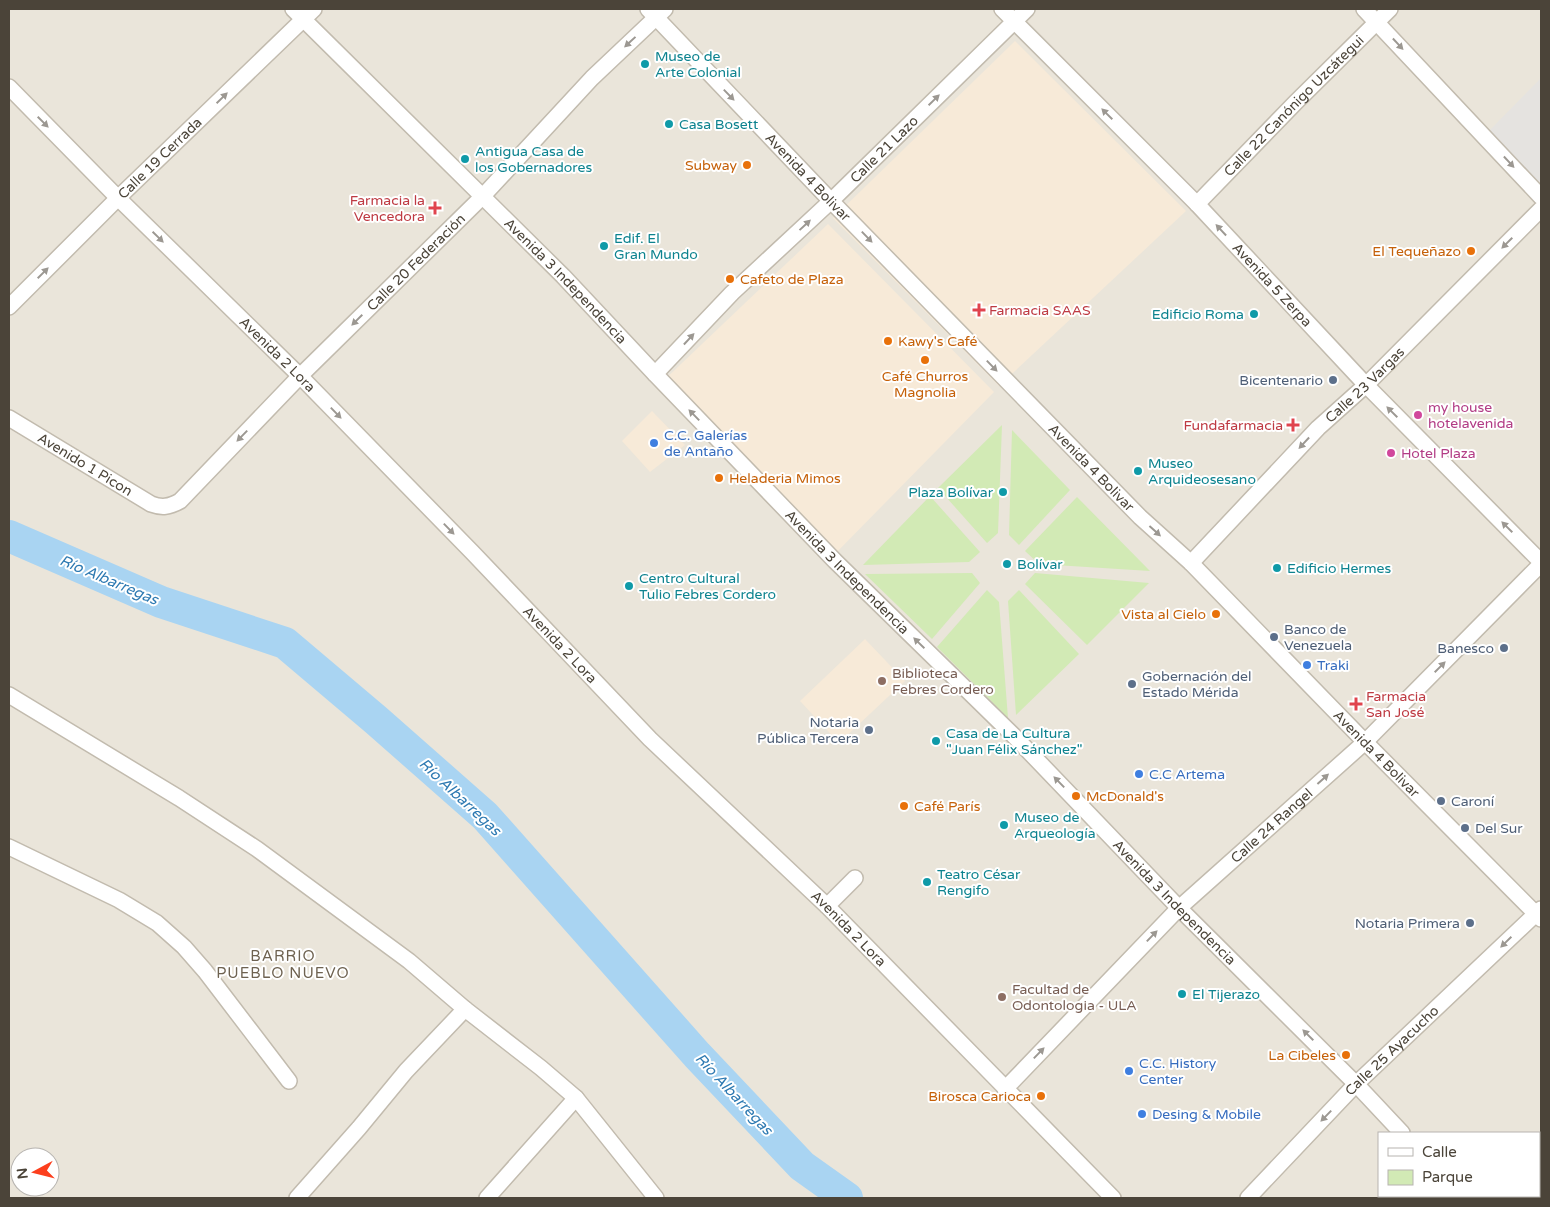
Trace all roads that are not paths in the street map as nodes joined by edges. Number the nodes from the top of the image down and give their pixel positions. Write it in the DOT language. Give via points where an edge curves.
graph roads {
  1 [pos="1002,9"];
  2 [pos="1027,9"];
  3 [pos="1364,9"];
  4 [pos="1390,9"];
  5 [pos="303,12"];
  6 [pos="656,12"];
  7 [pos="1014,21"];
  8 [pos="1377,22"];
  9 [pos="9,87"];
  10 [pos="482,197"];
  11 [pos="1541,197"];
  12 [pos="118,198"];
  13 [pos="831,201"];
  14 [pos="1197,204"];
  15 [pos="1541,208"];
  16 [pos="9,307"];
  17 [pos="655,374"];
  18 [pos="300,376"];
  19 [pos="1366,385"];
  20 [pos="9,418"];
  21 [pos="161,507"];
  22 [pos="1541,563"];
  23 [pos="1190,564"];
  24 [pos="9,695"];
  25 [pos="1364,742"];
  26 [pos="9,847"];
  27 [pos="855,878"];
  28 [pos="827,906"];
  29 [pos="1179,908"];
  30 [pos="1539,914"];
  31 [pos="465,1009"];
  32 [pos="289,1081"];
  33 [pos="1356,1084"];
  34 [pos="1005,1088"];
  35 [pos="576,1098"];
  36 [pos="1401,1132"];
  37 [pos="297,1198"];
  38 [pos="487,1198"];
  39 [pos="656,1198"];
  40 [pos="1113,1198"];
  41 [pos="1248,1198"];
  1 -- 7 [label="street, Avenida 5 Zerpa"];
  2 -- 7 [label="street, Calle 21 Lazo"];
  3 -- 8 [label="street"];
  4 -- 8 [label="street, Calle 22 Canónigo Uzcátegui"];
  5 -- 10 [label="street, Avenida 3 Independencia"];
  12 -- 5 [label="street, Calle 19 Cerrada, one-way"];
  6 -- 10 [label="street, Calle 20 Federación, one-way"];
  6 -- 13 [label="street, Avenida 4 Bolivar, one-way"];
  13 -- 7 [label="street, Calle 21 Lazo, one-way"];
  14 -- 7 [label="street, Avenida 5 Zerpa, one-way"];
  8 -- 11 [label="street, one-way"];
  8 -- 14 [label="street, Calle 22 Canónigo Uzcátegui"];
  9 -- 12 [label="street, Avenida 2 Lora, one-way"];
  10 -- 17 [label="street, Avenida 3 Independencia" via="563,276"];
  10 -- 18 [label="street, Calle 20 Federación, one-way"];
  16 -- 12 [label="street, Calle 19 Cerrada, one-way"];
  12 -- 18 [label="street, Avenida 2 Lora, one-way"];
  17 -- 13 [label="street, Calle 21 Lazo, one-way" via="732,293"];
  13 -- 23 [label="street, Avenida 4 Bolivar, one-way" via="1140,517"];
  19 -- 14 [label="street, Avenida 5 Zerpa, one-way"];
  15 -- 19 [label="street, Calle 23 Vargas, one-way"];
  29 -- 17 [label="street, Avenida 3 Independencia, one-way" via="1013,735 835,561"];
  18 -- 21 [label="street, Calle 20 Federación, one-way" via="180,501"];
  18 -- 28 [label="street, Avenida 2 Lora, one-way" via="650,739"];
  22 -- 19 [label="street, Avenida 5 Zerpa, one-way"];
  19 -- 23 [label="street, Calle 23 Vargas, one-way" via="1318,428"];
  20 -- 21 [label="street, Avenido 1 Picon"];
  25 -- 22 [label="street, Calle 24 Rangel, one-way"];
  23 -- 25 [label="street, Avenida 4 Bolivar"];
  24 -- 31 [label="street" via="257,849 409,961"];
  29 -- 25 [label="street, Calle 24 Rangel, one-way"];
  25 -- 30 [label="street, Avenida 4 Bolivar"];
  26 -- 32 [label="street" via="119,900 157,923 205,970"];
  27 -- 28 [label="street"];
  28 -- 34 [label="street, Avenida 2 Lora"];
  33 -- 29 [label="street, Avenida 3 Independencia, one-way"];
  34 -- 29 [label="street, Calle 24 Rangel, one-way"];
  30 -- 33 [label="street, Calle 25 Ayacucho, one-way"];
  31 -- 35 [label="street"];
  31 -- 37 [label="street" via="406,1071"];
  33 -- 36 [label="street, Avenida 3 Independencia"];
  33 -- 41 [label="street, Calle 25 Ayacucho, one-way"];
  34 -- 40 [label="street, Avenida 2 Lora"];
  35 -- 38 [label="street"];
  35 -- 39 [label="street"];
}
